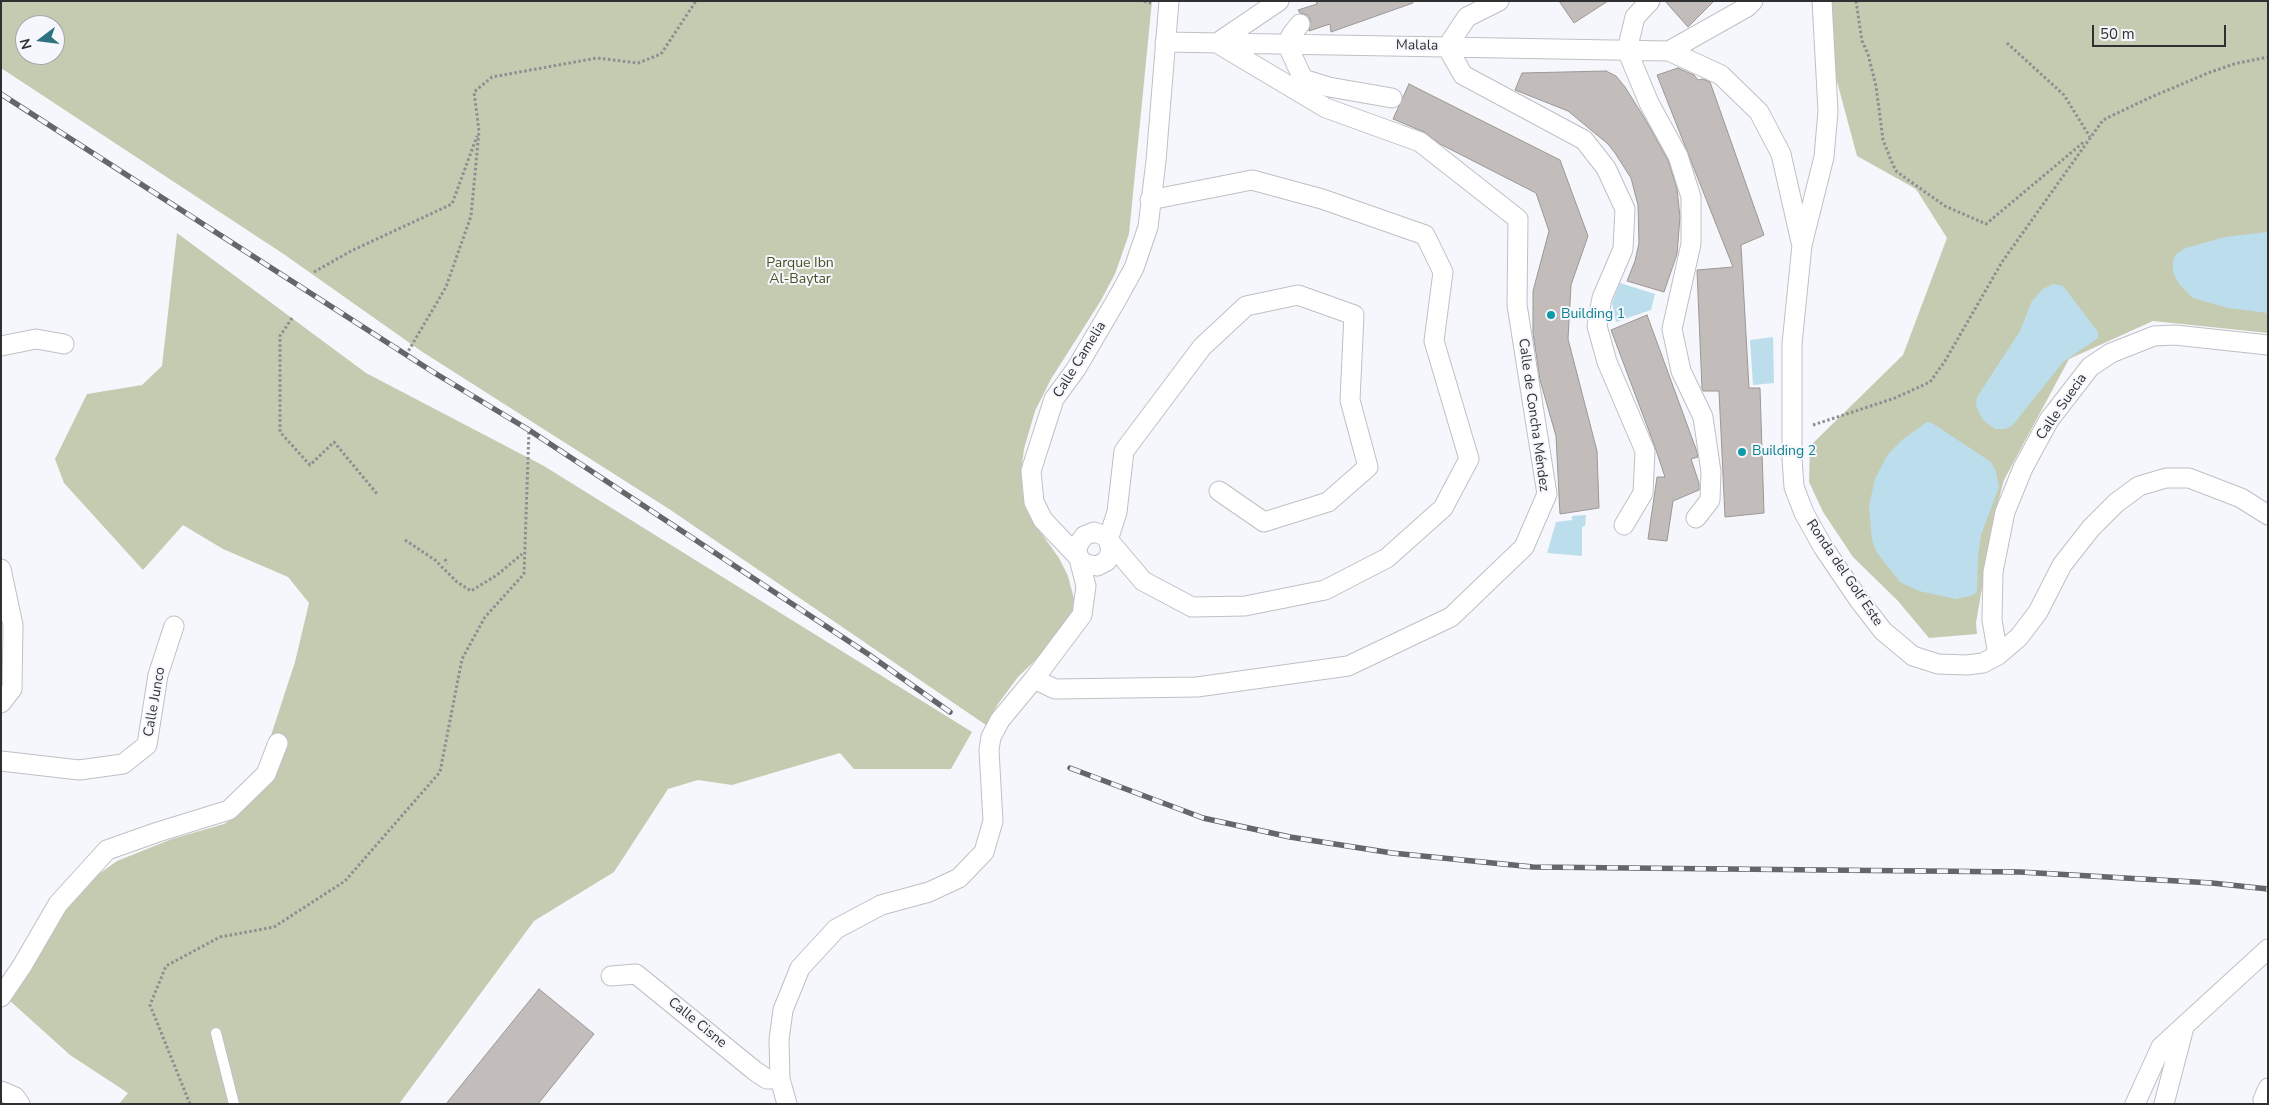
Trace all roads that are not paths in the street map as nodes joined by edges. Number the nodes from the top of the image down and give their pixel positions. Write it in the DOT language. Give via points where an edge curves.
graph roads {
  1 [pos="1169,1"];
  2 [pos="1279,1"];
  3 [pos="1499,1"];
  4 [pos="1650,1"];
  5 [pos="1753,1"];
  6 [pos="1822,1"];
  7 [pos="1300,24"];
  8 [pos="1165,42"];
  9 [pos="1217,43"];
  10 [pos="1288,44"];
  11 [pos="1447,47"];
  12 [pos="1627,50"];
  13 [pos="1669,51"];
  14 [pos="1392,98"];
  15 [pos="1150,200"];
  16 [pos="1802,245"];
  17 [pos="64,344"];
  18 [pos="1,346"];
  19 [pos="2268,346"];
  20 [pos="1219,491"];
  21 [pos="2267,513"];
  22 [pos="1696,518"];
  23 [pos="1624,525"];
  24 [pos="1108,540"];
  25 [pos="1079,556"];
  26 [pos="1,568"];
  27 [pos="174,626"];
  28 [pos="1998,655"];
  29 [pos="1034,679"];
  30 [pos="1,703"];
  31 [pos="278,743"];
  32 [pos="1,761"];
  33 [pos="2268,949"];
  34 [pos="611,976"];
  35 [pos="1,997"];
  36 [pos="2184,1026"];
  37 [pos="216,1033"];
  38 [pos="780,1079"];
  39 [pos="2268,1088"];
  40 [pos="1,1091"];
  41 [pos="20,1104"];
  42 [pos="234,1104"];
  43 [pos="787,1104"];
  44 [pos="2135,1104"];
  45 [pos="2164,1104"];
  46 [pos="2265,1104"];
  1 -- 8 [label="street, Calle Camelia"];
  2 -- 9 [label="street"];
  3 -- 11 [label="street" via="1467,18"];
  4 -- 12 [label="street" via="1635,17"];
  5 -- 13 [label="street"];
  6 -- 16 [label="street, Ronda del Golf Este" via="1828,120 1824,157"];
  7 -- 10 [label="street"];
  8 -- 9 [label="street, Malala"];
  8 -- 15 [label="street, Calle Camelia"];
  9 -- 10 [label="street, Malala"];
  9 -- 29 [label="street, Calle de Concha Méndez" via="1326,108 1420,142 1518,218 1517,305 1547,494 1524,547 1451,617 1348,666 1198,687 1055,689"];
  10 -- 11 [label="street, Malala"];
  10 -- 14 [label="street" via="1303,78 1329,87"];
  11 -- 12 [label="street, Malala"];
  11 -- 23 [label="street" via="1463,75 1584,140 1606,168 1625,209 1623,249 1602,298 1597,326 1607,362 1645,451 1643,493"];
  12 -- 13 [label="street, Malala"];
  12 -- 22 [label="street" via="1649,103 1678,156 1691,197 1691,244 1672,329 1681,371 1703,417 1711,472 1710,500"];
  13 -- 16 [label="street" via="1721,75 1759,112 1782,154"];
  15 -- 24 [label="street" via="1252,180 1322,198 1425,235 1443,272 1434,341 1469,459 1442,508 1387,558 1324,590 1245,606 1192,607 1143,580"];
  15 -- 25 [label="street, Calle Camelia" via="1148,226 1134,268 1076,369 1054,399 1031,471 1034,502 1043,520"];
  16 -- 28 [label="street, Ronda del Golf Este" via="1792,344 1792,458 1794,487 1804,513 1858,600 1883,631 1913,656 1938,664 1967,665 1983,663"];
  17 -- 18 [label="street" via="36,339"];
  19 -- 28 [label="street, Calle Suecia" via="2175,335 2154,336 2111,354 2090,367 2049,420 2023,468 2005,512 1993,572 1992,620"];
  20 -- 24 [label="street" via="1264,522 1328,502 1368,467 1350,400 1354,315 1298,295 1246,306 1202,348 1124,451 1116,512"];
  21 -- 28 [label="street, Ronda del Golf Este" via="2240,498 2188,478 2166,478 2139,486 2091,528 2062,565 2038,612 2019,637"];
  24 -- 25 [label="street" via="1100,533 1084,536 1078,545"];
  25 -- 29 [label="street" via="1086,586 1082,615"];
  26 -- 30 [label="street" via="13,625 12,689"];
  27 -- 32 [label="street, Calle Junco" via="158,675 148,745 122,764 80,770"];
  29 -- 38 [label="street" via="1000,720 991,737 993,820 984,852 959,878 929,892 881,905 836,929 800,968 783,1010"];
  31 -- 35 [label="street" via="266,774 229,810 107,850 58,904"];
  33 -- 36 [label="street"];
  34 -- 38 [label="street, Calle Cisne" via="636,974 767,1079"];
  36 -- 44 [label="street" via="2161,1046"];
  36 -- 45 [label="street"];
  37 -- 42 [label="lane"];
  38 -- 43 [label="street"];
  39 -- 46 [label="street" via="2263,1100"];
  40 -- 41 [label="street" via="15,1096"];
}
